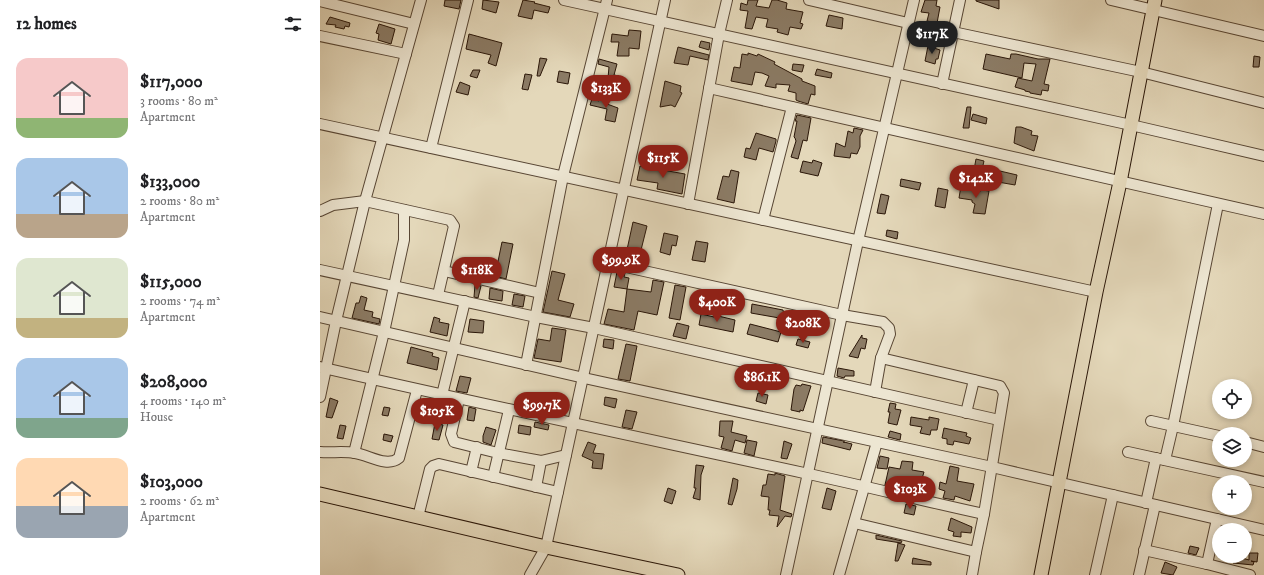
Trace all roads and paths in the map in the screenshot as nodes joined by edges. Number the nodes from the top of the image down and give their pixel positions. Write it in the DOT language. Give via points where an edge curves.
graph roads {
  1 [pos="421,0"];
  2 [pos="468,0"];
  3 [pos="564,0"];
  4 [pos="665,0"];
  5 [pos="727,0"];
  6 [pos="811,0"];
  7 [pos="914,0"];
  8 [pos="960,0"];
  9 [pos="1111,0"];
  10 [pos="320,1"];
  11 [pos="606,4"];
  12 [pos="1154,5"];
  13 [pos="661,21"];
  14 [pos="908,23"];
  15 [pos="414,24"];
  16 [pos="953,32"];
  17 [pos="719,34"];
  18 [pos="320,36"];
  19 [pos="1264,36"];
  20 [pos="406,54"];
  21 [pos="1141,72"];
  22 [pos="897,74"];
  23 [pos="942,84"];
  24 [pos="709,88"];
  25 [pos="1264,103"];
  26 [pos="792,107"];
  27 [pos="320,124"];
  28 [pos="1131,125"];
  29 [pos="884,128"];
  30 [pos="382,137"];
  31 [pos="431,148"];
  32 [pos="1264,156"];
  33 [pos="563,176"];
  34 [pos="1120,182"];
  35 [pos="624,190"];
  36 [pos="365,201"];
  37 [pos="688,204"];
  38 [pos="1218,204"];
  39 [pos="404,210"];
  40 [pos="320,211"];
  41 [pos="1264,214"];
  42 [pos="763,220"];
  43 [pos="858,241"];
  44 [pos="608,263"];
  45 [pos="320,270"];
  46 [pos="444,271"];
  47 [pos="348,276"];
  48 [pos="394,286"];
  49 [pos="1096,292"];
  50 [pos="540,293"];
  51 [pos="438,295"];
  52 [pos="465,301"];
  53 [pos="842,315"];
  54 [pos="320,317"];
  55 [pos="536,317"];
  56 [pos="336,321"];
  57 [pos="594,328"];
  58 [pos="384,332"];
  59 [pos="454,348"];
  60 [pos="881,358"];
  61 [pos="526,365"];
  62 [pos="323,368"];
  63 [pos="584,378"];
  64 [pos="373,380"];
  65 [pos="974,380"];
  66 [pos="828,382"];
  67 [pos="417,390"];
  68 [pos="875,392"];
  69 [pos="442,395"];
  70 [pos="320,397"];
  71 [pos="460,399"];
  72 [pos="509,410"];
  73 [pos="966,413"];
  74 [pos="999,420"];
  75 [pos="1151,421"];
  76 [pos="572,424"];
  77 [pos="1173,426"];
  78 [pos="818,429"];
  79 [pos="1212,434"];
  80 [pos="877,442"];
  81 [pos="1252,444"];
  82 [pos="477,447"];
  83 [pos="1264,447"];
  84 [pos="320,452"];
  85 [pos="1128,452"];
  86 [pos="354,453"];
  87 [pos="498,453"];
  88 [pos="566,455"];
  89 [pos="1160,459"];
  90 [pos="541,461"];
  91 [pos="992,467"];
  92 [pos="471,472"];
  93 [pos="807,474"];
  94 [pos="493,477"];
  95 [pos="1264,482"];
  96 [pos="1059,483"];
  97 [pos="536,487"];
  98 [pos="864,487"];
  99 [pos="558,492"];
  100 [pos="320,494"];
  101 [pos="1113,495"];
  102 [pos="1150,504"];
  103 [pos="984,514"];
  104 [pos="418,517"];
  105 [pos="1217,519"];
  106 [pos="854,523"];
  107 [pos="1264,530"];
  108 [pos="546,547"];
  109 [pos="1144,550"];
  110 [pos="976,552"];
  111 [pos="1207,564"];
  112 [pos="530,575"];
  113 [pos="678,575"];
  114 [pos="786,575"];
  115 [pos="839,575"];
  116 [pos="972,575"];
  117 [pos="1041,575"];
  118 [pos="1095,575"];
  119 [pos="1139,575"];
  120 [pos="1250,575"];
  1 -- 15 [label="street"];
  2 -- 31 [label="street"];
  3 -- 11 [label="street"];
  4 -- 13 [label="street"];
  5 -- 17 [label="street"];
  6 -- 14 [label="street"];
  7 -- 14 [label="street"];
  8 -- 16 [label="street"];
  9 -- 12 [label="street"];
  10 -- 15 [label="street"];
  11 -- 13 [label="street"];
  11 -- 33 [label="street"];
  12 -- 19 [label="street"];
  12 -- 21 [label="main road"];
  13 -- 17 [label="street"];
  13 -- 35 [label="street"];
  14 -- 22 [label="street"];
  15 -- 20 [label="street"];
  16 -- 21 [label="street"];
  16 -- 23 [label="street"];
  17 -- 22 [label="street"];
  17 -- 24 [label="street"];
  18 -- 20 [label="street"];
  20 -- 30 [label="street"];
  21 -- 25 [label="street"];
  21 -- 28 [label="main road"];
  22 -- 23 [label="street"];
  22 -- 29 [label="street"];
  23 -- 28 [label="street"];
  24 -- 26 [label="street"];
  24 -- 37 [label="street"];
  26 -- 29 [label="street"];
  26 -- 42 [label="street"];
  27 -- 30 [label="street"];
  28 -- 32 [label="street"];
  28 -- 34 [label="main road"];
  29 -- 34 [label="street"];
  29 -- 43 [label="street"];
  30 -- 31 [label="street"];
  30 -- 36 [label="street"];
  31 -- 33 [label="street"];
  33 -- 35 [label="street"];
  33 -- 50 [label="street"];
  34 -- 38 [label="street"];
  34 -- 49 [label="main road"];
  35 -- 37 [label="street"];
  35 -- 44 [label="street"];
  36 -- 39 [label="street"];
  36 -- 40 [label="street" via="333,205"];
  36 -- 47 [label="street"];
  37 -- 42 [label="street"];
  38 -- 41 [label="street"];
  38 -- 77 [label="street"];
  39 -- 46 [label="street" via="450,220 454,226"];
  39 -- 48 [label="street" via="404,240"];
  42 -- 43 [label="street"];
  43 -- 49 [label="street"];
  43 -- 53 [label="street"];
  44 -- 53 [label="street"];
  44 -- 57 [label="street"];
  45 -- 47 [label="street"];
  46 -- 50 [label="street"];
  46 -- 51 [label="street"];
  47 -- 48 [label="street"];
  47 -- 56 [label="street"];
  48 -- 51 [label="street"];
  48 -- 58 [label="street"];
  49 -- 96 [label="main road"];
  50 -- 55 [label="street"];
  51 -- 52 [label="street"];
  52 -- 55 [label="street"];
  52 -- 59 [label="street"];
  53 -- 60 [label="street" via="887,324 890,334"];
  53 -- 66 [label="street"];
  54 -- 56 [label="street"];
  55 -- 57 [label="street"];
  55 -- 61 [label="street"];
  56 -- 58 [label="street"];
  56 -- 62 [label="street"];
  57 -- 63 [label="street"];
  57 -- 66 [label="street"];
  58 -- 59 [label="street"];
  58 -- 64 [label="street"];
  59 -- 61 [label="street"];
  59 -- 69 [label="street"];
  60 -- 65 [label="street"];
  60 -- 68 [label="street"];
  61 -- 63 [label="street"];
  62 -- 64 [label="street"];
  62 -- 70 [label="street"];
  63 -- 76 [label="street"];
  63 -- 78 [label="street"];
  64 -- 67 [label="street"];
  64 -- 86 [label="street"];
  65 -- 73 [label="street"];
  65 -- 74 [label="street" via="1000,386 1002,389 1004,393"];
  66 -- 68 [label="street"];
  66 -- 78 [label="street"];
  67 -- 69 [label="street"];
  67 -- 86 [label="street" via="399,458 395,462"];
  68 -- 73 [label="street"];
  69 -- 71 [label="street"];
  71 -- 72 [label="street"];
  71 -- 82 [label="street" via="452,439 454,442"];
  72 -- 76 [label="street"];
  72 -- 87 [label="street"];
  73 -- 74 [label="street"];
  74 -- 91 [label="street"];
  75 -- 77 [label="street"];
  76 -- 88 [label="street"];
  76 -- 93 [label="street"];
  77 -- 79 [label="street"];
  77 -- 89 [label="street"];
  78 -- 80 [label="street"];
  78 -- 93 [label="street"];
  80 -- 91 [label="street"];
  80 -- 98 [label="street"];
  81 -- 83 [label="street"];
  82 -- 87 [label="street"];
  82 -- 92 [label="street"];
  84 -- 86 [label="street"];
  85 -- 89 [label="street"];
  87 -- 90 [label="street"];
  87 -- 94 [label="street"];
  88 -- 90 [label="street"];
  88 -- 99 [label="street"];
  89 -- 95 [label="street"];
  89 -- 102 [label="street"];
  90 -- 97 [label="street"];
  91 -- 96 [label="street"];
  91 -- 103 [label="street"];
  92 -- 94 [label="street"];
  92 -- 104 [label="street" via="439,464 433,466 430,469"];
  93 -- 98 [label="street"];
  93 -- 114 [label="street"];
  94 -- 97 [label="street"];
  96 -- 101 [label="street"];
  96 -- 117 [label="main road"];
  97 -- 99 [label="street"];
  98 -- 103 [label="street"];
  98 -- 106 [label="street"];
  99 -- 108 [label="street"];
  100 -- 104 [label="main road"];
  101 -- 102 [label="street"];
  101 -- 118 [label="street"];
  102 -- 105 [label="street"];
  102 -- 109 [label="street"];
  103 -- 110 [label="street"];
  104 -- 108 [label="main road"];
  105 -- 107 [label="street"];
  105 -- 111 [label="street"];
  106 -- 110 [label="street"];
  106 -- 115 [label="street"];
  108 -- 112 [label="street"];
  108 -- 113 [label="main road"];
  109 -- 111 [label="street"];
  109 -- 119 [label="street"];
  110 -- 116 [label="street"];
  111 -- 120 [label="street"];
}
